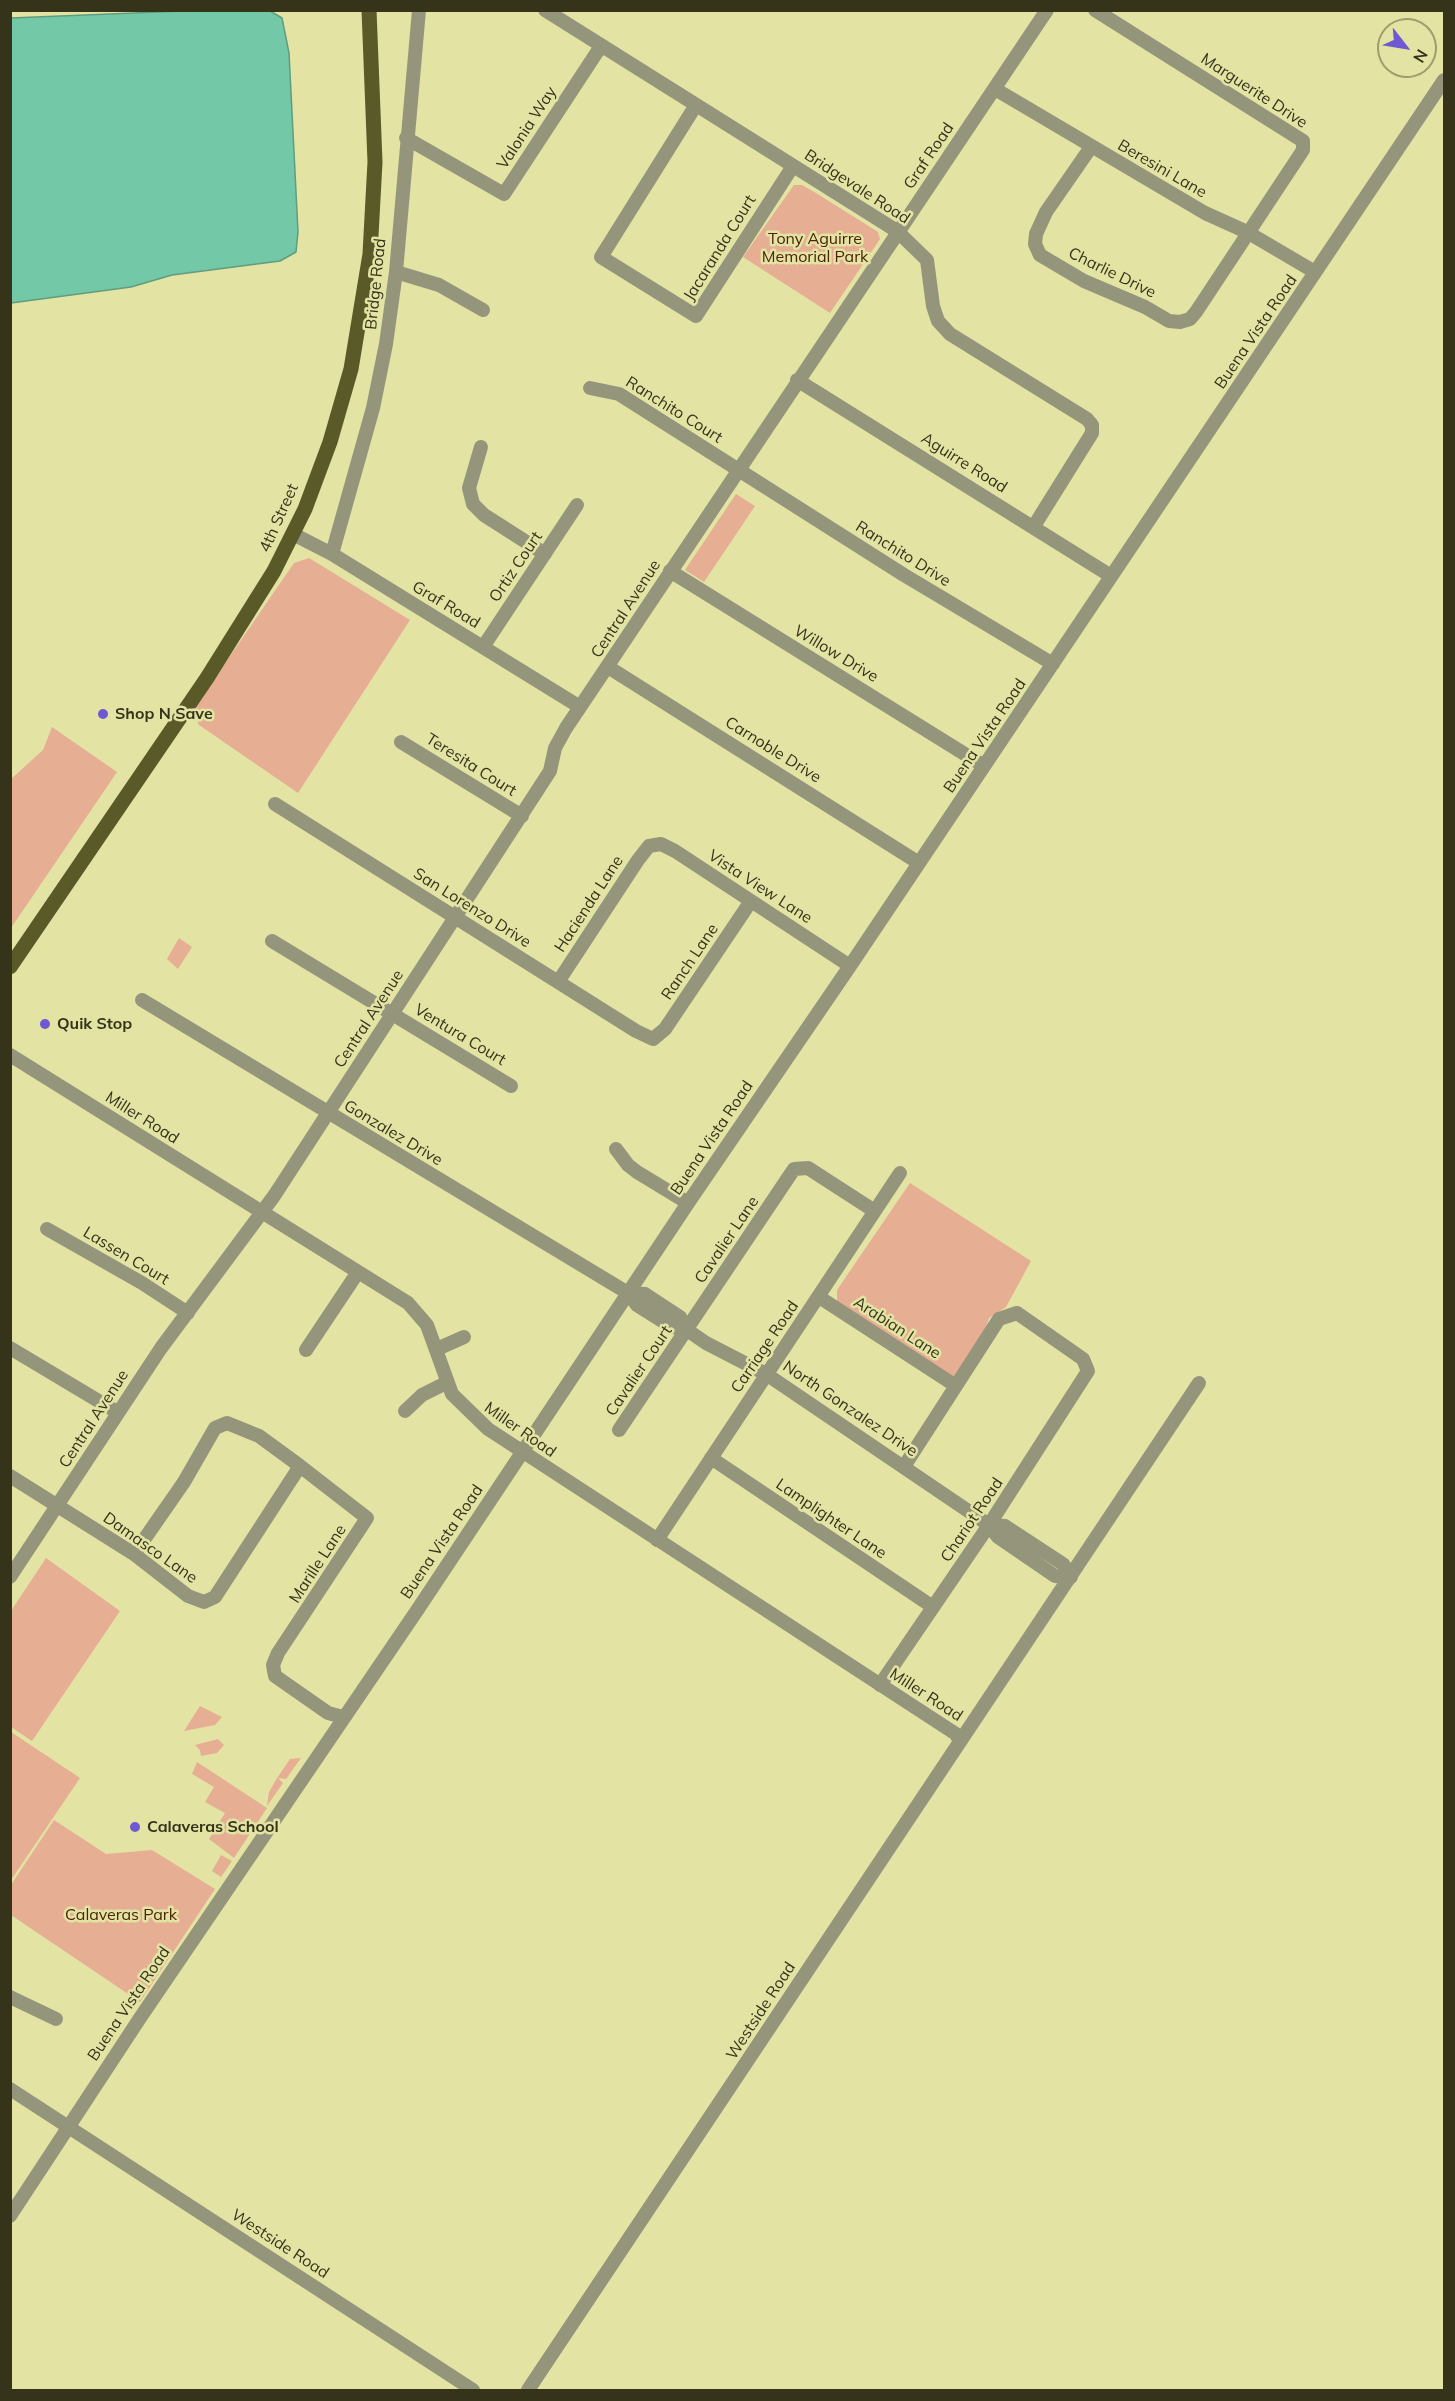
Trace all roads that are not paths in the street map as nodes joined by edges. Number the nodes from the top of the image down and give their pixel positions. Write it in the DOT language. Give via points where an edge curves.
graph roads {
  1 [pos="369,10"];
  2 [pos="419,10"];
  3 [pos="545,10"];
  4 [pos="1047,10"];
  5 [pos="1095,10"];
  6 [pos="600,46"];
  7 [pos="1444,80"];
  8 [pos="995,89"];
  9 [pos="696,105"];
  10 [pos="406,138"];
  11 [pos="1091,147"];
  12 [pos="793,166"];
  13 [pos="897,231"];
  14 [pos="1247,232"];
  15 [pos="396,272"];
  16 [pos="1316,272"];
  17 [pos="483,310"];
  18 [pos="797,380"];
  19 [pos="590,388"];
  20 [pos="481,447"];
  21 [pos="738,469"];
  22 [pos="577,505"];
  23 [pos="1034,526"];
  24 [pos="293,534"];
  25 [pos="332,554"];
  26 [pos="545,554"];
  27 [pos="670,571"];
  28 [pos="1112,576"];
  29 [pos="483,647"];
  30 [pos="1053,664"];
  31 [pos="608,667"];
  32 [pos="580,707"];
  33 [pos="401,742"];
  34 [pos="984,766"];
  35 [pos="275,804"];
  36 [pos="522,816"];
  37 [pos="649,846"];
  38 [pos="919,863"];
  39 [pos="751,901"];
  40 [pos="456,917"];
  41 [pos="272,941"];
  42 [pos="850,966"];
  43 [pos="10,967"];
  44 [pos="558,982"];
  45 [pos="142,1000"];
  46 [pos="392,1013"];
  47 [pos="653,1039"];
  48 [pos="10,1056"];
  49 [pos="511,1086"];
  50 [pos="328,1113"];
  51 [pos="616,1149"];
  52 [pos="900,1173"];
  53 [pos="688,1203"];
  54 [pos="873,1210"];
  55 [pos="261,1212"];
  56 [pos="47,1229"];
  57 [pos="358,1272"];
  58 [pos="628,1293"];
  59 [pos="819,1297"];
  60 [pos="188,1313"];
  61 [pos="687,1330"];
  62 [pos="464,1337"];
  63 [pos="10,1348"];
  64 [pos="437,1349"];
  65 [pos="306,1350"];
  66 [pos="766,1374"];
  67 [pos="446,1383"];
  68 [pos="1199,1383"];
  69 [pos="956,1386"];
  70 [pos="405,1411"];
  71 [pos="117,1412"];
  72 [pos="619,1430"];
  73 [pos="521,1452"];
  74 [pos="711,1458"];
  75 [pos="905,1465"];
  76 [pos="300,1466"];
  77 [pos="10,1476"];
  78 [pos="58,1506"];
  79 [pos="989,1525"];
  80 [pos="657,1540"];
  81 [pos="134,1554"];
  82 [pos="1071,1577"];
  83 [pos="10,1578"];
  84 [pos="933,1607"];
  85 [pos="880,1685"];
  86 [pos="343,1717"];
  87 [pos="960,1741"];
  88 [pos="10,1997"];
  89 [pos="56,2019"];
  90 [pos="10,2089"];
  91 [pos="68,2125"];
  92 [pos="10,2216"];
  93 [pos="473,2391"];
  94 [pos="528,2391"];
  1 -- 24 [label="main road, 4th Street" via="374,206 365,300 330,442"];
  2 -- 10 [label="street, Bridge Road"];
  3 -- 6 [label="street, Bridgevale Road"];
  4 -- 8 [label="street, Graf Road"];
  5 -- 14 [label="street, Marguerite Drive" via="1303,141 1303,150"];
  6 -- 9 [label="street, Bridgevale Road"];
  6 -- 10 [label="street, Valonia Way" via="504,194"];
  7 -- 16 [label="street, Buena Vista Road"];
  8 -- 11 [label="street, Beresini Lane"];
  8 -- 13 [label="street, Graf Road"];
  9 -- 12 [label="street, Bridgevale Road"];
  9 -- 12 [label="street, Jacaranda Court" via="601,257 696,316"];
  10 -- 15 [label="street, Bridge Road"];
  11 -- 14 [label="street, Beresini Lane" via="1205,213"];
  11 -- 14 [label="street, Charlie Drive" via="1046,212 1035,244 1040,255 1084,281 1169,321 1190,319"];
  12 -- 13 [label="street, Bridgevale Road"];
  13 -- 18 [label="street, Graf Road"];
  13 -- 23 [label="street, Bridgevale Road" via="927,260 933,306 938,321 950,334 1092,425 1092,433"];
  14 -- 16 [label="street, Beresini Lane"];
  15 -- 17 [label="street" via="439,285"];
  15 -- 25 [label="street, Bridge Road" via="373,408"];
  16 -- 28 [label="street, Buena Vista Road"];
  18 -- 21 [label="street, Graf Road"];
  18 -- 23 [label="street, Aguirre Road"];
  19 -- 21 [label="street, Ranchito Court" via="619,394"];
  20 -- 26 [label="street" via="469,488 473,504"];
  21 -- 27 [label="street, Central Avenue"];
  21 -- 30 [label="street, Ranchito Drive"];
  22 -- 26 [label="street, Ortiz Court"];
  23 -- 28 [label="street, Aguirre Road"];
  24 -- 25 [label="street, Graf Road"];
  24 -- 43 [label="main road, 4th Street" via="217,662"];
  25 -- 29 [label="street, Graf Road"];
  26 -- 29 [label="street, Ortiz Court"];
  27 -- 31 [label="street, Central Avenue"];
  27 -- 34 [label="street, Willow Drive"];
  28 -- 30 [label="street, Buena Vista Road"];
  29 -- 32 [label="street, Graf Road"];
  30 -- 34 [label="street, Buena Vista Road"];
  31 -- 32 [label="street, Central Avenue"];
  31 -- 38 [label="street, Carnoble Drive"];
  32 -- 36 [label="street, Central Avenue" via="556,744 550,771"];
  33 -- 36 [label="street, Teresita Court"];
  34 -- 38 [label="street, Buena Vista Road"];
  35 -- 40 [label="street, San Lorenzo Drive"];
  36 -- 40 [label="street, Central Avenue"];
  37 -- 39 [label="street, Vista View Lane" via="661,844 675,851"];
  37 -- 44 [label="street, Hacienda Lane"];
  38 -- 42 [label="street, Buena Vista Road"];
  39 -- 42 [label="street, Vista View Lane"];
  39 -- 47 [label="street, Ranch Lane" via="665,1029"];
  40 -- 44 [label="street, San Lorenzo Drive"];
  40 -- 46 [label="street, Central Avenue"];
  41 -- 46 [label="street, Ventura Court"];
  42 -- 53 [label="street, Buena Vista Road"];
  44 -- 47 [label="street, San Lorenzo Drive"];
  45 -- 50 [label="street, Gonzalez Drive"];
  46 -- 49 [label="street, Ventura Court"];
  46 -- 50 [label="street, Central Avenue"];
  48 -- 55 [label="street, Miller Road"];
  50 -- 55 [label="street, Central Avenue"];
  50 -- 58 [label="street, Gonzalez Drive"];
  51 -- 53 [label="street" via="637,1172"];
  52 -- 54 [label="street, Carriage Road"];
  53 -- 58 [label="street, Buena Vista Road"];
  54 -- 59 [label="street, Carriage Road"];
  54 -- 61 [label="street, Cavalier Lane" via="808,1168 794,1169"];
  55 -- 57 [label="street, Miller Road"];
  55 -- 60 [label="street, Central Avenue"];
  56 -- 60 [label="street, Lassen Court"];
  57 -- 64 [label="street, Miller Road" via="417,1311"];
  57 -- 65 [label="street"];
  58 -- 61 [label="street, North Gonzalez Drive" via="637,1305 664,1322"];
  58 -- 73 [label="street, Buena Vista Road"];
  59 -- 66 [label="street, Carriage Road"];
  59 -- 69 [label="street, Arabian Lane"];
  60 -- 71 [label="street, Central Avenue"];
  61 -- 66 [label="street, North Gonzalez Drive"];
  61 -- 72 [label="street, Cavalier Court"];
  62 -- 64 [label="street"];
  63 -- 71 [label="street"];
  64 -- 67 [label="street, Miller Road"];
  66 -- 74 [label="street, Carriage Road"];
  66 -- 75 [label="street, North Gonzalez Drive"];
  67 -- 70 [label="street" via="422,1395"];
  67 -- 73 [label="street, Miller Road" via="471,1415"];
  68 -- 82 [label="street, Westside Road"];
  69 -- 75 [label="street"];
  69 -- 79 [label="street, Chariot Road" via="999,1319 1017,1313 1083,1359 1088,1371"];
  71 -- 78 [label="street, Central Avenue"];
  73 -- 80 [label="street, Miller Road"];
  73 -- 86 [label="street, Buena Vista Road"];
  74 -- 80 [label="street, Carriage Road"];
  74 -- 84 [label="street, Lamplighter Lane"];
  75 -- 79 [label="street, North Gonzalez Drive"];
  76 -- 81 [label="street, Marille Lane" via="259,1436 227,1423 214,1428 184,1482"];
  76 -- 81 [label="street, Damasco Lane" via="215,1597 204,1602 188,1596"];
  76 -- 86 [label="street, Marille Lane" via="367,1518 273,1665 275,1676 328,1713"];
  77 -- 78 [label="street, Damasco Lane"];
  78 -- 81 [label="street, Damasco Lane"];
  78 -- 83 [label="street, Central Avenue"];
  79 -- 82 [label="street, North Gonzalez Drive" via="1005,1526 1063,1564"];
  79 -- 84 [label="street, Chariot Road"];
  80 -- 85 [label="street, Miller Road"];
  82 -- 87 [label="street, Westside Road"];
  84 -- 85 [label="street, Chariot Road"];
  85 -- 87 [label="street, Miller Road" via="957,1734"];
  86 -- 91 [label="street, Buena Vista Road"];
  87 -- 94 [label="street, Westside Road"];
  88 -- 89 [label="street"];
  90 -- 91 [label="street, Westside Road"];
  91 -- 92 [label="street, Buena Vista Road"];
  91 -- 93 [label="street, Westside Road"];
}
